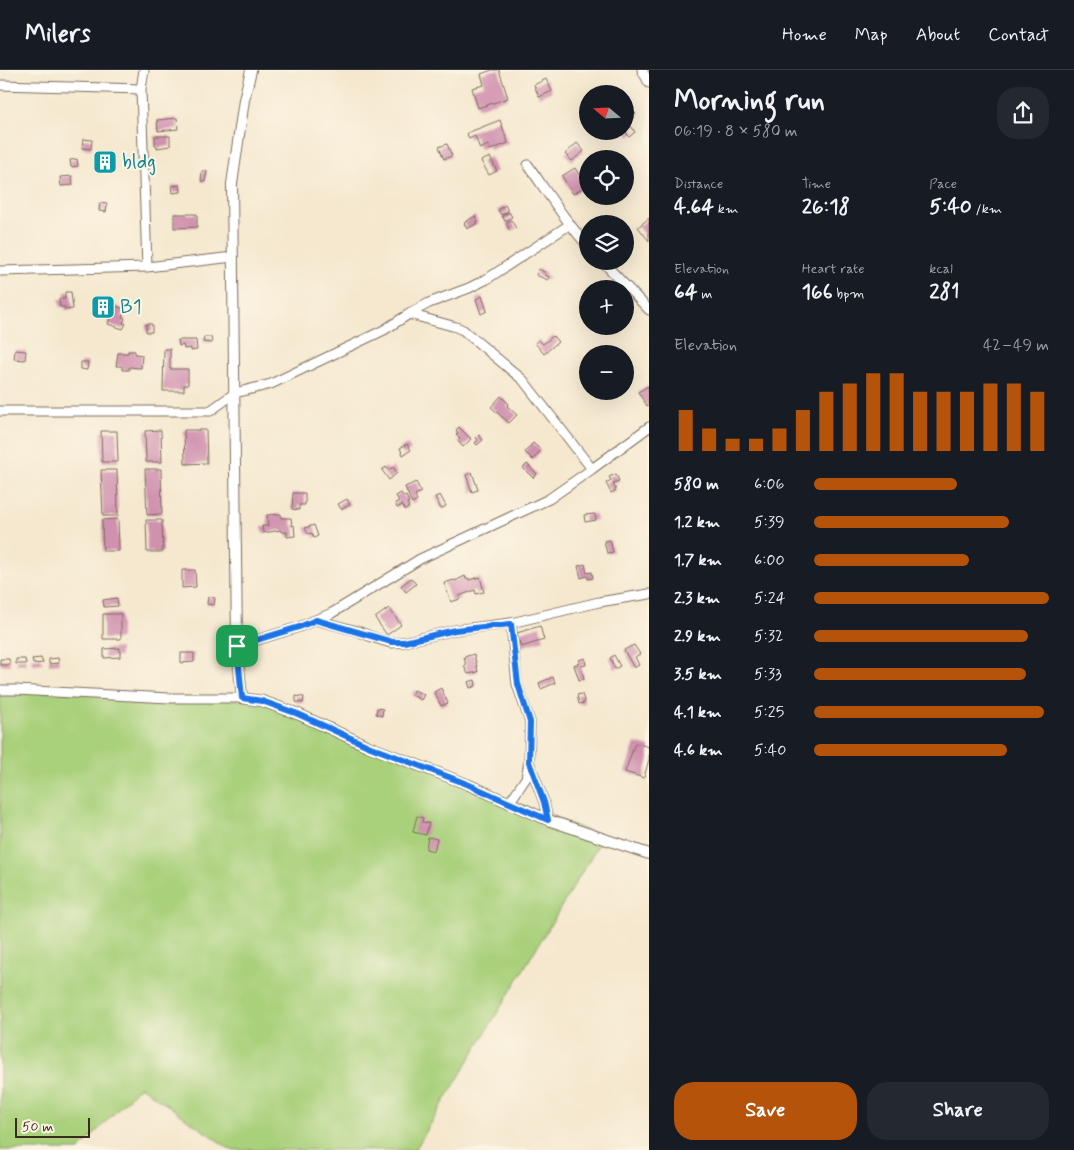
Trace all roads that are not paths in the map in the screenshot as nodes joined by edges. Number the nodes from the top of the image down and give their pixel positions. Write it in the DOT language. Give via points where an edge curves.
graph roads {
  1 [pos="144,70"];
  2 [pos="251,70"];
  3 [pos="642,70"];
  4 [pos="649,83"];
  5 [pos="0,85"];
  6 [pos="141,89"];
  7 [pos="528,165"];
  8 [pos="569,225"];
  9 [pos="579,236"];
  10 [pos="233,257"];
  11 [pos="146,266"];
  12 [pos="611,270"];
  13 [pos="0,271"];
  14 [pos="649,310"];
  15 [pos="410,314"];
  16 [pos="235,393"];
  17 [pos="0,411"];
  18 [pos="649,426"];
  19 [pos="592,469"];
  20 [pos="649,594"];
  21 [pos="316,620"];
  22 [pos="511,624"];
  23 [pos="237,646"];
  24 [pos="0,690"];
  25 [pos="242,698"];
  26 [pos="529,762"];
  27 [pos="508,803"];
  28 [pos="548,820"];
  29 [pos="649,854"];
  1 -- 6 [label="street"];
  2 -- 10 [label="street" via="232,184"];
  3 -- 4 [label="street"];
  5 -- 6 [label="street"];
  6 -- 11 [label="street"];
  7 -- 8 [label="street"];
  8 -- 9 [label="street"];
  8 -- 15 [label="street" via="487,279"];
  10 -- 11 [label="street"];
  10 -- 16 [label="street"];
  11 -- 13 [label="street"];
  12 -- 14 [label="street"];
  15 -- 16 [label="street" via="384,330 271,384"];
  15 -- 19 [label="street" via="463,330 510,368 536,395"];
  16 -- 17 [label="street" via="207,412"];
  16 -- 23 [label="street"];
  18 -- 19 [label="street"];
  19 -- 21 [label="street" via="548,499 420,559 332,614"];
  20 -- 22 [label="street" via="599,602"];
  21 -- 22 [label="street" via="392,642"];
  21 -- 23 [label="street"];
  22 -- 26 [label="street" via="518,684 530,722"];
  23 -- 25 [label="street"];
  24 -- 25 [label="street"];
  25 -- 27 [label="street" via="262,701 298,714"];
  26 -- 27 [label="street" via="526,778"];
  26 -- 28 [label="street"];
  27 -- 28 [label="street"];
  28 -- 29 [label="street"];
}
